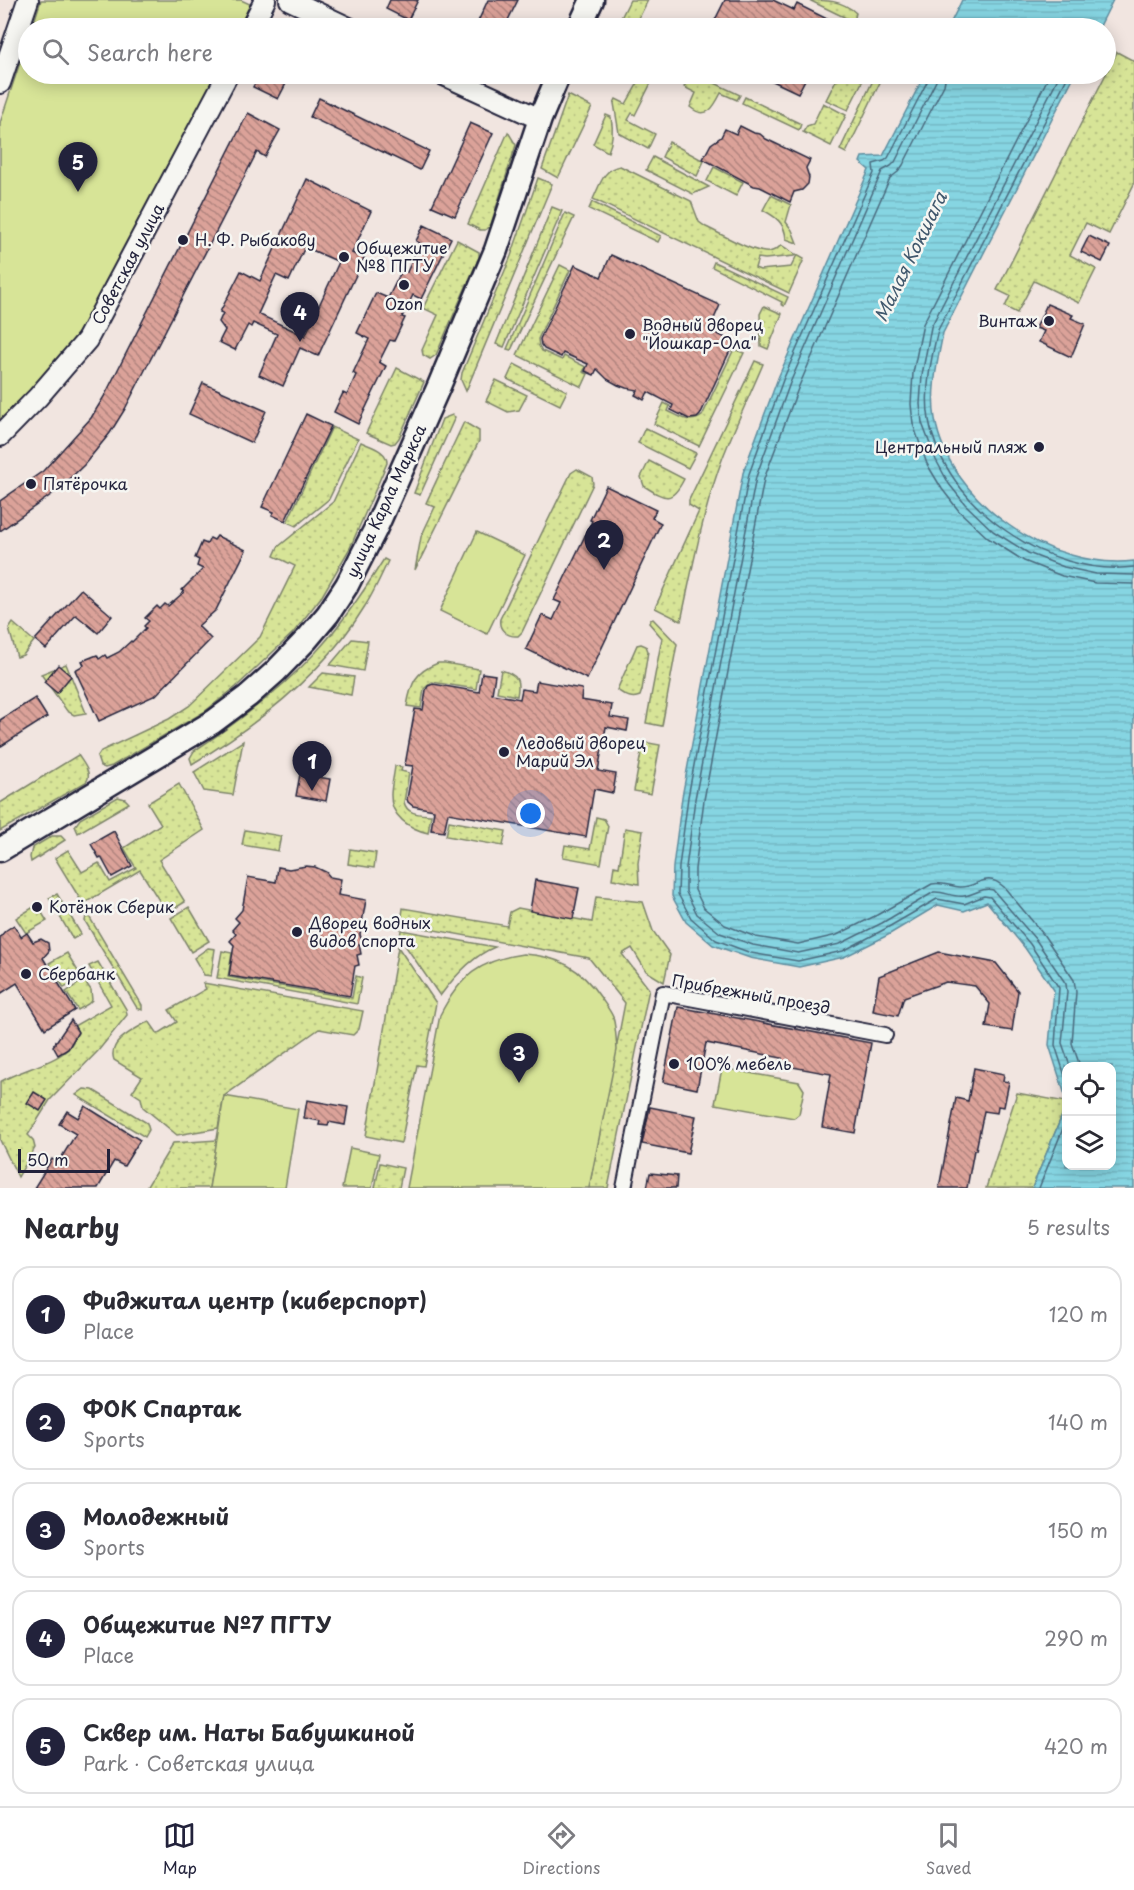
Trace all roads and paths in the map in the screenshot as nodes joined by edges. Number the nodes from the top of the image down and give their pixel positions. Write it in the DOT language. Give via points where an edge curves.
graph roads {
  1 [pos="28,0"];
  2 [pos="266,0"];
  3 [pos="290,0"];
  4 [pos="592,0"];
  5 [pos="22,18"];
  6 [pos="256,18"];
  7 [pos="328,18"];
  8 [pos="584,18"];
  9 [pos="18,30"];
  10 [pos="0,83"];
  11 [pos="223,84"];
  12 [pos="464,84"];
  13 [pos="555,84"];
  14 [pos="540,119"];
  15 [pos="0,436"];
  16 [pos="0,850"];
  17 [pos="885,1035"];
  18 [pos="624,1188"];
  1 -- 5 [label="street"];
  2 -- 6 [label="street"];
  3 -- 7 [label="street"];
  4 -- 8 [label="main road"];
  9 -- 10 [label="street"];
  11 -- 15 [label="street, Советская улица" via="87,340"];
  12 -- 14 [label="street"];
  13 -- 14 [label="main road, улица Карла Маркса"];
  14 -- 16 [label="main road, улица Карла Маркса" via="496,250 439,386 375,530 328,614 275,672 213,722"];
  17 -- 18 [label="street, Прибрежный проезд" via="663,993"];
}
